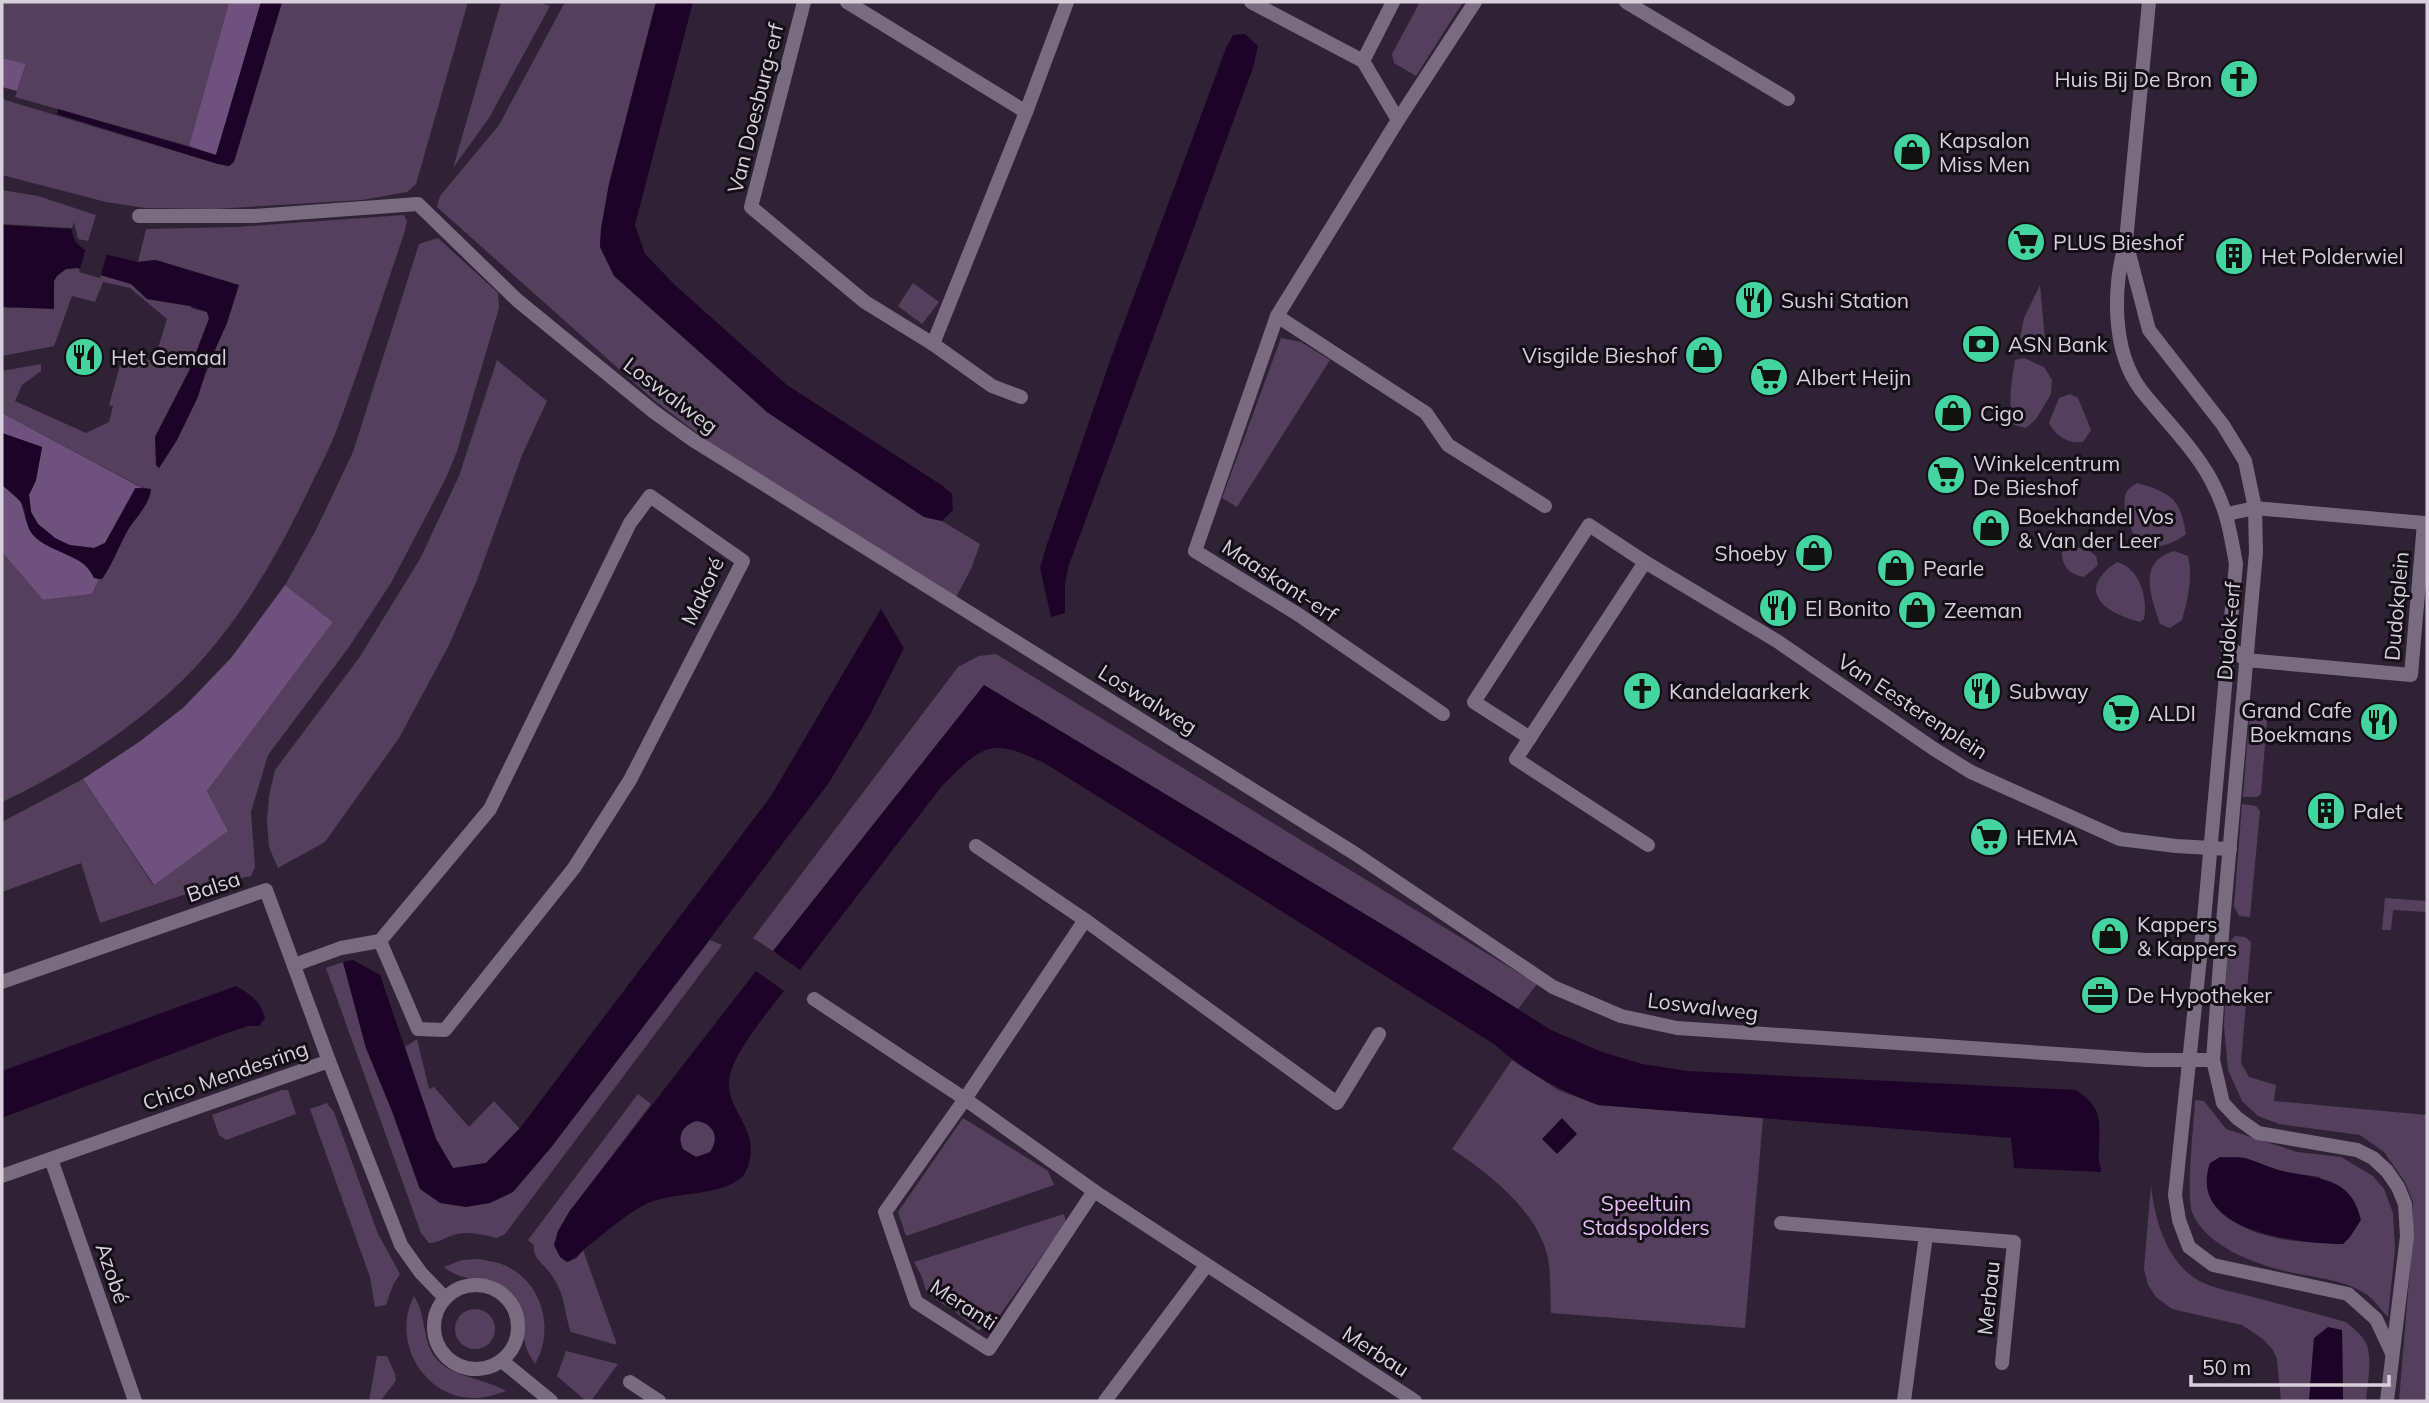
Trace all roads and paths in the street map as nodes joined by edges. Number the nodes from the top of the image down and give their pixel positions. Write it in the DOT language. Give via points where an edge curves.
graph roads {
  1 [pos="804,2"];
  2 [pos="847,2"];
  3 [pos="1067,2"];
  4 [pos="1251,2"];
  5 [pos="1393,2"];
  6 [pos="1475,2"];
  7 [pos="1626,2"];
  8 [pos="2149,2"];
  9 [pos="1363,61"];
  10 [pos="1788,99"];
  11 [pos="1026,113"];
  12 [pos="1398,120"];
  13 [pos="139,216"];
  14 [pos="2126,241"];
  15 [pos="1277,316"];
  16 [pos="933,344"];
  17 [pos="1021,397"];
  18 [pos="1545,506"];
  19 [pos="2255,509"];
  20 [pos="2227,514"];
  21 [pos="1645,562"];
  22 [pos="2228,646"];
  23 [pos="2246,660"];
  24 [pos="1443,714"];
  25 [pos="1530,738"];
  26 [pos="1648,845"];
  27 [pos="976,846"];
  28 [pos="2211,848"];
  29 [pos="2230,849"];
  30 [pos="1085,920"];
  31 [pos="380,941"];
  32 [pos="294,965"];
  33 [pos="2,982"];
  34 [pos="814,999"];
  35 [pos="1379,1034"];
  36 [pos="2189,1059"];
  37 [pos="2213,1060"];
  38 [pos="329,1061"];
  39 [pos="965,1098"];
  40 [pos="51,1159"];
  41 [pos="2,1177"];
  42 [pos="1094,1191"];
  43 [pos="1781,1223"];
  44 [pos="1926,1235"];
  45 [pos="1206,1266"];
  46 [pos="445,1298"];
  47 [pos="2392,1353"];
  48 [pos="502,1361"];
  49 [pos="2002,1363"];
  50 [pos="630,1382"];
  51 [pos="135,1401"];
  52 [pos="551,1401"];
  53 [pos="659,1401"];
  54 [pos="1105,1401"];
  55 [pos="1415,1401"];
  56 [pos="1904,1401"];
  57 [pos="2387,1401"];
  1 -- 16 [label="street, Van Doesburg-erf" via="751,207 865,302"];
  2 -- 11 [label="street"];
  3 -- 11 [label="street"];
  4 -- 9 [label="street"];
  5 -- 9 [label="street"];
  6 -- 12 [label="street, Maaskant-erf"];
  7 -- 10 [label="street"];
  8 -- 14 [label="street, Dudok-erf"];
  9 -- 12 [label="street"];
  11 -- 16 [label="street"];
  12 -- 15 [label="street, Maaskant-erf"];
  13 -- 36 [label="street, Loswalweg" via="254,216 418,204 517,300 693,440 1342,846 1553,987 1584,1001 1621,1016 1677,1028 2147,1060"];
  14 -- 19 [label="street, Dudok-erf" via="2149,330 2236,445 2250,475"];
  14 -- 20 [label="street, Dudok-erf" via="2119,265 2121,348 2139,387 2209,476"];
  15 -- 18 [label="street" via="1426,413 1448,445"];
  15 -- 24 [label="street, Maaskant-erf" via="1195,551 1299,615"];
  16 -- 17 [label="street, Van Doesburg-erf" via="992,386"];
  19 -- 20 [label="street"];
  19 -- 23 [label="street, Dudok-erf" via="2256,552"];
  19 -- 23 [label="street, Dudokplein" via="2424,523 2411,675"];
  20 -- 22 [label="street, Dudok-erf" via="2236,565"];
  21 -- 25 [label="street"];
  21 -- 25 [label="street, Van Eesterenplein" via="1589,525 1474,702"];
  21 -- 28 [label="street, Van Eesterenplein" via="1777,641 1971,772 2120,839"];
  22 -- 23 [label="street"];
  22 -- 28 [label="street, Dudok-erf"];
  23 -- 29 [label="street, Dudok-erf"];
  25 -- 26 [label="street" via="1516,760"];
  27 -- 30 [label="street"];
  28 -- 29 [label="street, Van Eesterenplein"];
  28 -- 36 [label="street, Dudok-erf"];
  29 -- 37 [label="street, Dudok-erf"];
  30 -- 35 [label="street" via="1337,1103"];
  30 -- 39 [label="street, Meranti"];
  31 -- 31 [label="street, Makoré" via="490,809 630,523 650,496 743,561 623,791 574,868 445,1030 418,1030"];
  31 -- 32 [label="street" via="341,948"];
  32 -- 33 [label="street, Balsa" via="266,890"];
  32 -- 38 [label="street, Balsa"];
  34 -- 39 [label="street"];
  36 -- 37 [label="street, Loswalweg"];
  36 -- 47 [label="street, Dudok-erf" via="2175,1195 2189,1247 2213,1265 2348,1294 2376,1319"];
  37 -- 47 [label="street, Dudok-erf" via="2223,1103 2236,1118 2258,1133 2357,1150 2373,1158 2398,1187 2405,1205 2407,1236"];
  38 -- 40 [label="street, Chico Mendesring"];
  38 -- 46 [label="street, Chico Mendesring" via="401,1245"];
  39 -- 42 [label="street"];
  39 -- 42 [label="street, Meranti" via="885,1212 916,1302 989,1349"];
  40 -- 41 [label="street, Chico Mendesring"];
  40 -- 51 [label="street, Azobé"];
  42 -- 45 [label="street"];
  43 -- 44 [label="street, Merbau"];
  44 -- 49 [label="street, Merbau" via="2014,1242"];
  44 -- 56 [label="street"];
  45 -- 54 [label="street"];
  45 -- 55 [label="street, Merbau"];
  46 -- 48 [label="street" via="433,1323 440,1350 449,1361 475,1370"];
  46 -- 48 [label="street" via="455,1290 479,1285 503,1294 518,1328"];
  47 -- 57 [label="street, Dudok-erf"];
  48 -- 52 [label="street"];
  50 -- 53 [label="street"];
}
